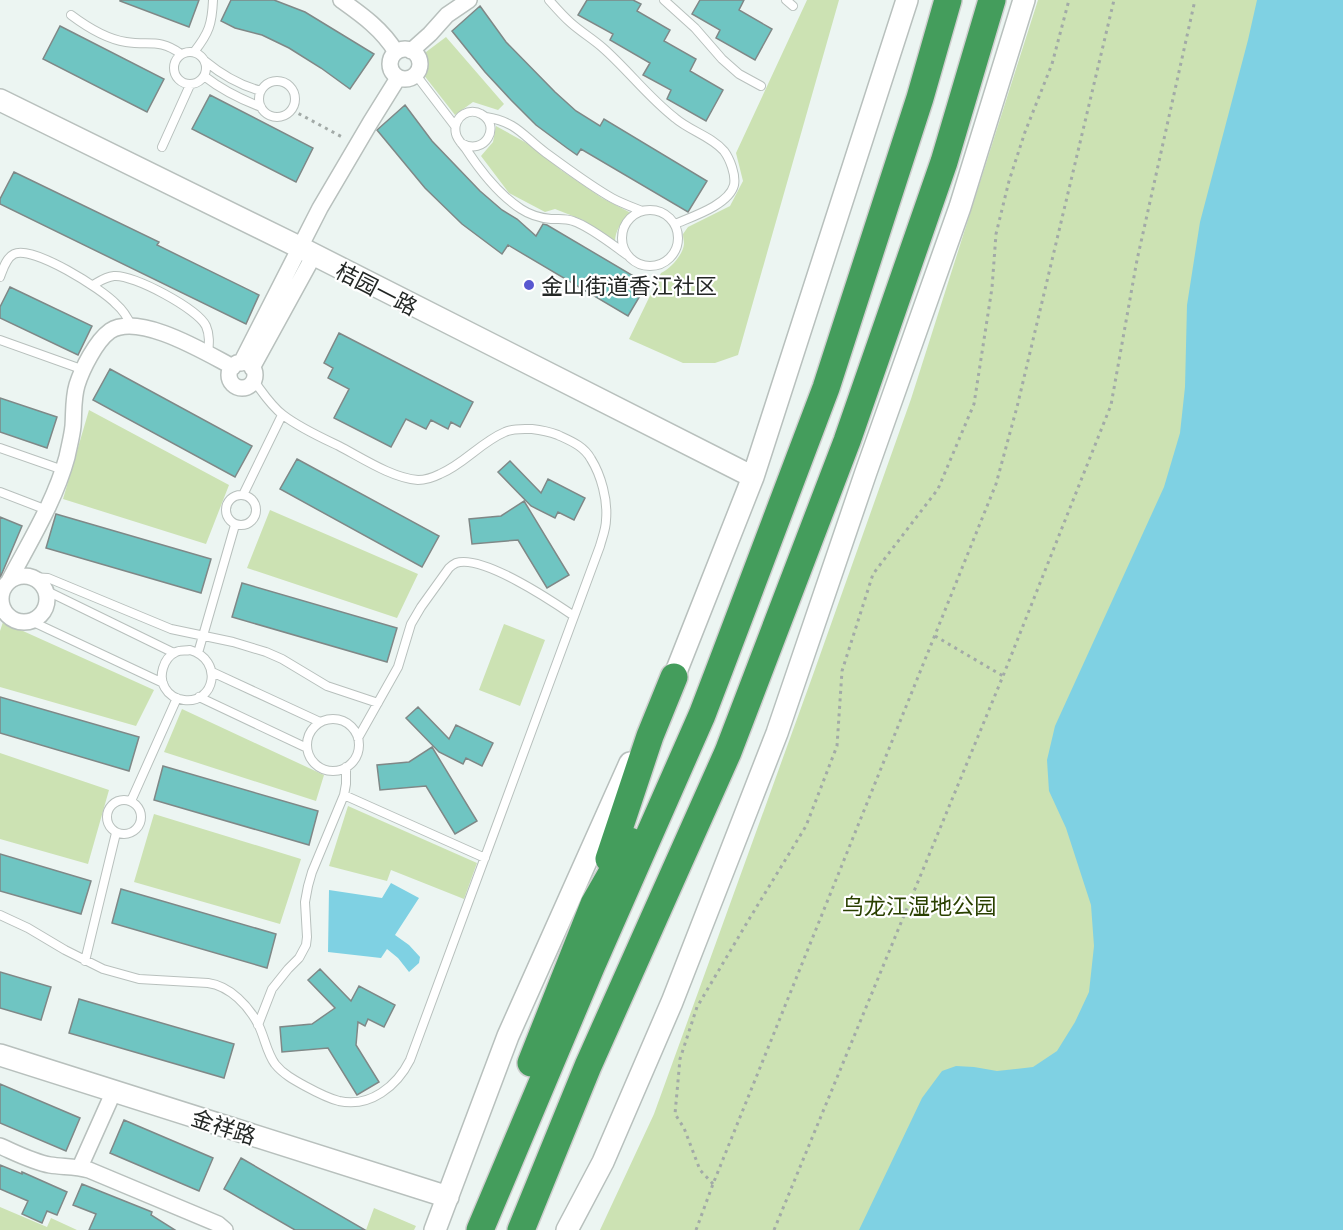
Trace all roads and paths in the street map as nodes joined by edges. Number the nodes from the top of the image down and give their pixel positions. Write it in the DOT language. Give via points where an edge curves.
graph roads {
  1 [pos="213,0"];
  2 [pos="341,0"];
  3 [pos="469,0"];
  4 [pos="549,0"];
  5 [pos="664,0"];
  6 [pos="786,0"];
  7 [pos="907,0"];
  8 [pos="948,0"];
  9 [pos="992,0"];
  10 [pos="1024,0"];
  11 [pos="1069,0"];
  12 [pos="1114,0"];
  13 [pos="1195,0"];
  14 [pos="793,6"];
  15 [pos="71,15"];
  16 [pos="411,51"];
  17 [pos="194,52"];
  18 [pos="396,52"];
  19 [pos="181,54"];
  20 [pos="203,59"];
  21 [pos="416,75"];
  22 [pos="204,76"];
  23 [pos="398,78"];
  24 [pos="190,85"];
  25 [pos="761,86"];
  26 [pos="261,91"];
  27 [pos="0,100"];
  28 [pos="261,107"];
  29 [pos="292,110"];
  30 [pos="486,117"];
  31 [pos="455,126"];
  32 [pos="461,142"];
  33 [pos="357,145"];
  34 [pos="162,147"];
  35 [pos="642,211"];
  36 [pos="675,224"];
  37 [pos="306,251"];
  38 [pos="627,255"];
  39 [pos="0,277"];
  40 [pos="93,285"];
  41 [pos="132,327"];
  42 [pos="0,340"];
  43 [pos="208,354"];
  44 [pos="245,369"];
  45 [pos="84,370"];
  46 [pos="282,414"];
  47 [pos="0,448"];
  48 [pos="63,470"];
  49 [pos="753,477"];
  50 [pos="0,492"];
  51 [pos="243,495"];
  52 [pos="46,510"];
  53 [pos="235,525"];
  54 [pos="31,577"];
  55 [pos="9,581"];
  56 [pos="45,590"];
  57 [pos="1,607"];
  58 [pos="574,616"];
  59 [pos="32,621"];
  60 [pos="203,636"];
  61 [pos="935,636"];
  62 [pos="174,652"];
  63 [pos="198,652"];
  64 [pos="212,672"];
  65 [pos="1003,676"];
  66 [pos="674,677"];
  67 [pos="163,683"];
  68 [pos="177,698"];
  69 [pos="199,698"];
  70 [pos="378,703"];
  71 [pos="702,715"];
  72 [pos="320,722"];
  73 [pos="358,738"];
  74 [pos="307,748"];
  75 [pos="346,767"];
  76 [pos="344,795"];
  77 [pos="130,801"];
  78 [pos="116,833"];
  79 [pos="485,858"];
  80 [pos="594,904"];
  81 [pos="0,915"];
  82 [pos="85,961"];
  83 [pos="258,1025"];
  84 [pos="0,1054"];
  85 [pos="114,1091"];
  86 [pos="0,1146"];
  87 [pos="80,1167"];
  88 [pos="713,1184"];
  89 [pos="448,1197"];
  90 [pos="225,1230"];
  91 [pos="435,1230"];
  92 [pos="464,1230"];
  93 [pos="480,1230"];
  94 [pos="521,1230"];
  95 [pos="567,1230"];
  96 [pos="696,1230"];
  97 [pos="774,1230"];
  1 -- 17 [label="lane" via="213,18"];
  2 -- 18 [label="street" via="380,30"];
  3 -- 16 [label="street" via="447,15"];
  4 -- 36 [label="lane" via="665,110 715,143 728,158 734,177 731,192 718,204"];
  5 -- 25 [label="lane" via="722,59"];
  6 -- 14 [label="lane"];
  7 -- 49 [label="main road"];
  8 -- 71 [label="highway" via="826,388"];
  9 -- 94 [label="highway" via="944,162 838,463 728,752 588,1066"];
  10 -- 95 [label="main road" via="960,207 777,733 672,1002 603,1162"];
  11 -- 88 [label="path" via="1052,64 1009,181 996,234 974,404 938,489 873,574 842,671 837,746 806,826 697,1006 680,1059 675,1114 700,1170"];
  12 -- 61 [label="path" via="996,484"];
  13 -- 65 [label="path" via="1137,260 1111,405"];
  15 -- 19 [label="lane" via="116,40 156,43"];
  16 -- 18 [label="street"];
  16 -- 21 [label="street" via="420,62"];
  17 -- 19 [label="lane"];
  17 -- 20 [label="lane"];
  18 -- 23 [label="street" via="389,66"];
  19 -- 24 [label="lane" via="174,62 173,72 179,81"];
  20 -- 22 [label="lane"];
  20 -- 26 [label="lane" via="234,81"];
  21 -- 23 [label="street" via="407,80"];
  21 -- 31 [label="lane"];
  22 -- 24 [label="lane"];
  22 -- 28 [label="lane" via="217,87"];
  23 -- 33 [label="street"];
  24 -- 34 [label="lane"];
  26 -- 28 [label="lane"];
  26 -- 29 [label="lane" via="270,82 287,83 295,93"];
  27 -- 37 [label="main road, 桔园一路"];
  28 -- 29 [label="lane" via="276,117"];
  29 -- 33 [label="path"];
  30 -- 31 [label="lane" via="477,112 465,113"];
  30 -- 32 [label="lane" via="490,134 483,144 472,147"];
  30 -- 35 [label="lane" via="518,129 582,178"];
  31 -- 32 [label="lane"];
  32 -- 38 [label="lane" via="484,175 520,208 540,217 575,221"];
  33 -- 37 [label="street" via="320,208"];
  35 -- 36 [label="lane" via="660,212"];
  35 -- 38 [label="lane" via="627,221 623,229"];
  36 -- 38 [label="lane" via="678,243 669,259 643,266"];
  37 -- 44 [label="street"];
  37 -- 49 [label="main road, 桔园一路"];
  39 -- 40 [label="lane" via="7,260 18,253 50,262"];
  40 -- 41 [label="lane" via="115,302"];
  40 -- 43 [label="lane" via="103,278 125,276 188,308 205,324"];
  41 -- 43 [label="street" via="158,331"];
  41 -- 45 [label="street" via="111,330 96,346"];
  42 -- 45 [label="lane"];
  43 -- 44 [label="street"];
  44 -- 46 [label="lane"];
  45 -- 48 [label="street" via="75,397"];
  46 -- 51 [label="lane"];
  46 -- 58 [label="lane" via="388,472 422,480 450,470 506,431 541,430 570,440 589,455 596,467 606,505 600,546"];
  47 -- 48 [label="lane"];
  48 -- 52 [label="street"];
  49 -- 66 [label="main road"];
  50 -- 52 [label="lane"];
  51 -- 53 [label="lane" via="233,496 226,503 227,518"];
  51 -- 53 [label="lane" via="255,504 256,514 250,522"];
  52 -- 55 [label="street"];
  53 -- 60 [label="lane"];
  54 -- 55 [label="street"];
  54 -- 56 [label="street"];
  54 -- 60 [label="lane" via="48,578 171,629"];
  55 -- 57 [label="street" via="1,594"];
  56 -- 59 [label="street" via="45,608"];
  56 -- 62 [label="lane"];
  57 -- 59 [label="street" via="13,620"];
  58 -- 70 [label="lane" via="499,572 472,563 455,563 411,624 398,667"];
  58 -- 79 [label="lane"];
  59 -- 67 [label="lane"];
  60 -- 63 [label="lane"];
  60 -- 70 [label="lane" via="266,652 327,686"];
  61 -- 65 [label="path"];
  61 -- 88 [label="path"];
  62 -- 63 [label="lane"];
  62 -- 67 [label="lane" via="163,667"];
  63 -- 64 [label="lane"];
  64 -- 69 [label="lane" via="209,688"];
  64 -- 72 [label="lane"];
  65 -- 97 [label="path"];
  66 -- 80 [label="highway" via="650,736"];
  66 -- 89 [label="main road" via="627,769 508,1036"];
  67 -- 68 [label="lane"];
  68 -- 69 [label="lane"];
  68 -- 77 [label="lane"];
  69 -- 74 [label="lane"];
  70 -- 73 [label="lane"];
  71 -- 80 [label="highway"];
  71 -- 93 [label="highway"];
  72 -- 73 [label="lane" via="340,720"];
  72 -- 74 [label="lane" via="311,731"];
  73 -- 75 [label="lane" via="357,755"];
  74 -- 75 [label="lane" via="321,768"];
  75 -- 76 [label="lane"];
  76 -- 79 [label="lane"];
  76 -- 83 [label="lane" via="308,886 306,945 272,989"];
  77 -- 78 [label="lane" via="119,801 110,808 109,824"];
  77 -- 78 [label="lane" via="139,808 140,825 127,834"];
  78 -- 82 [label="lane"];
  79 -- 83 [label="lane" via="410,1060 387,1090 361,1102 328,1098 281,1071 268,1053"];
  80 -- 92 [label="highway"];
  81 -- 82 [label="lane"];
  82 -- 83 [label="lane" via="139,979 218,984 235,996"];
  84 -- 85 [label="main road, 金祥路"];
  85 -- 87 [label="street"];
  85 -- 89 [label="main road, 金祥路"];
  86 -- 87 [label="street" via="36,1162"];
  87 -- 90 [label="street"];
  88 -- 96 [label="path"];
  89 -- 91 [label="main road"];
}
